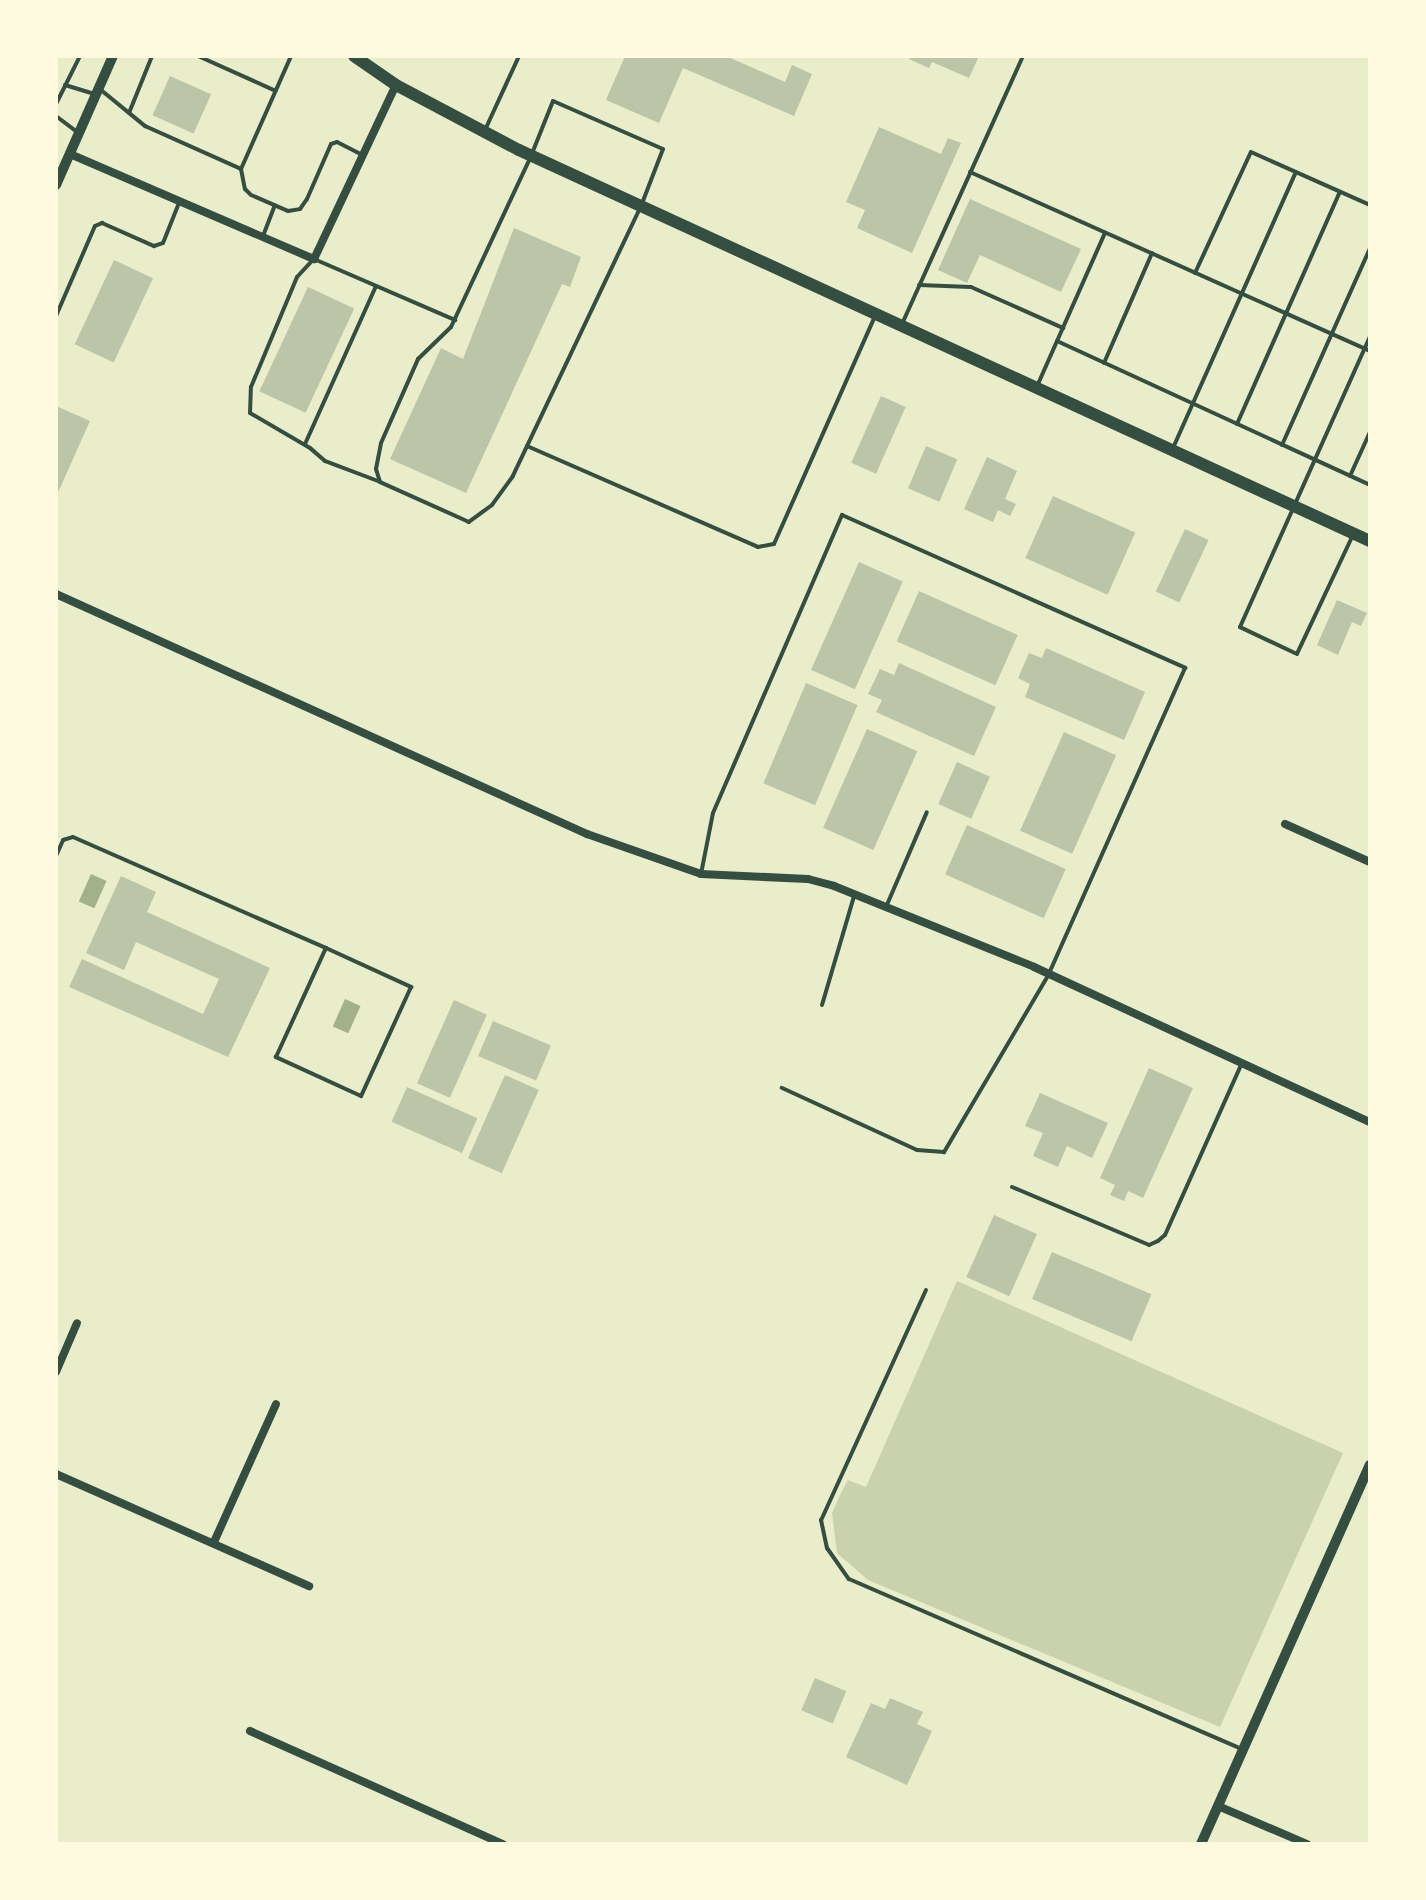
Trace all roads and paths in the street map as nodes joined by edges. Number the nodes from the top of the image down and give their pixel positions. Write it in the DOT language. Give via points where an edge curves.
graph roads {
  1 [pos="80,56"];
  2 [pos="113,56"];
  3 [pos="152,56"];
  4 [pos="198,56"];
  5 [pos="291,56"];
  6 [pos="354,56"];
  7 [pos="519,56"];
  8 [pos="1023,56"];
  9 [pos="208,58"];
  10 [pos="65,85"];
  11 [pos="396,85"];
  12 [pos="276,91"];
  13 [pos="97,92"];
  14 [pos="56,104"];
  15 [pos="129,113"];
  16 [pos="56,118"];
  17 [pos="484,132"];
  18 [pos="79,133"];
  19 [pos="70,154"];
  20 [pos="363,155"];
  21 [pos="531,156"];
  22 [pos="241,169"];
  23 [pos="970,172"];
  24 [pos="1296,172"];
  25 [pos="56,185"];
  26 [pos="1341,192"];
  27 [pos="180,201"];
  28 [pos="275,205"];
  29 [pos="1370,205"];
  30 [pos="641,206"];
  31 [pos="1105,233"];
  32 [pos="263,237"];
  33 [pos="1370,248"];
  34 [pos="1152,253"];
  35 [pos="314,259"];
  36 [pos="1195,273"];
  37 [pos="919,285"];
  38 [pos="376,286"];
  39 [pos="1242,294"];
  40 [pos="875,314"];
  41 [pos="1286,314"];
  42 [pos="56,316"];
  43 [pos="455,320"];
  44 [pos="901,326"];
  45 [pos="1063,328"];
  46 [pos="1332,334"];
  47 [pos="1370,337"];
  48 [pos="1057,341"];
  49 [pos="1367,350"];
  50 [pos="1104,363"];
  51 [pos="1037,388"];
  52 [pos="1193,404"];
  53 [pos="1237,424"];
  54 [pos="1370,432"];
  55 [pos="305,444"];
  56 [pos="1282,445"];
  57 [pos="527,446"];
  58 [pos="1172,450"];
  59 [pos="1317,461"];
  60 [pos="1350,476"];
  61 [pos="380,482"];
  62 [pos="1370,485"];
  63 [pos="1296,507"];
  64 [pos="1354,533"];
  65 [pos="1370,541"];
  66 [pos="56,594"];
  67 [pos="927,812"];
  68 [pos="1285,824"];
  69 [pos="56,856"];
  70 [pos="1370,862"];
  71 [pos="701,874"];
  72 [pos="854,894"];
  73 [pos="886,907"];
  74 [pos="326,948"];
  75 [pos="1049,974"];
  76 [pos="822,1005"];
  77 [pos="1242,1063"];
  78 [pos="782,1088"];
  79 [pos="1370,1122"];
  80 [pos="1012,1187"];
  81 [pos="926,1290"];
  82 [pos="77,1323"];
  83 [pos="56,1372"];
  84 [pos="276,1404"];
  85 [pos="1370,1465"];
  86 [pos="56,1474"];
  87 [pos="214,1542"];
  88 [pos="309,1586"];
  89 [pos="250,1731"];
  90 [pos="1243,1750"];
  91 [pos="1218,1806"];
  92 [pos="503,1844"];
  93 [pos="1201,1844"];
  94 [pos="1307,1844"];
  1 -- 10 [label="lane"];
  2 -- 13 [label="street"];
  3 -- 15 [label="lane"];
  4 -- 9 [label="lane"];
  5 -- 12 [label="lane"];
  6 -- 11 [label="main road"];
  7 -- 17 [label="lane"];
  8 -- 23 [label="lane"];
  9 -- 12 [label="lane"];
  10 -- 13 [label="lane"];
  10 -- 14 [label="lane"];
  11 -- 17 [label="main road"];
  11 -- 20 [label="street"];
  12 -- 22 [label="lane"];
  13 -- 15 [label="lane"];
  13 -- 18 [label="street"];
  15 -- 22 [label="lane" via="145,126"];
  16 -- 18 [label="lane"];
  17 -- 21 [label="main road"];
  18 -- 19 [label="street"];
  19 -- 25 [label="street"];
  19 -- 27 [label="street"];
  20 -- 28 [label="lane" via="331,144 300,209"];
  20 -- 35 [label="street"];
  21 -- 30 [label="main road"];
  21 -- 30 [label="lane" via="553,101 663,149"];
  21 -- 43 [label="lane"];
  22 -- 28 [label="lane" via="245,189"];
  23 -- 31 [label="lane"];
  23 -- 37 [label="lane"];
  24 -- 26 [label="lane"];
  24 -- 36 [label="lane" via="1251,152"];
  24 -- 39 [label="lane"];
  26 -- 29 [label="lane"];
  26 -- 41 [label="lane"];
  27 -- 32 [label="street"];
  27 -- 42 [label="lane" via="163,243 154,246 102,223 95,226"];
  28 -- 32 [label="lane"];
  30 -- 40 [label="main road"];
  30 -- 57 [label="lane"];
  31 -- 34 [label="lane"];
  31 -- 45 [label="lane"];
  32 -- 35 [label="street"];
  33 -- 46 [label="lane"];
  34 -- 36 [label="lane"];
  34 -- 50 [label="lane"];
  35 -- 38 [label="lane"];
  35 -- 55 [label="lane" via="297,277 251,387 250,413"];
  36 -- 39 [label="lane"];
  37 -- 44 [label="lane"];
  37 -- 45 [label="lane" via="971,287"];
  38 -- 43 [label="lane"];
  38 -- 55 [label="lane"];
  39 -- 41 [label="lane"];
  39 -- 52 [label="lane"];
  40 -- 44 [label="main road"];
  40 -- 57 [label="lane" via="774,544 758,547"];
  41 -- 46 [label="lane"];
  41 -- 53 [label="lane"];
  43 -- 61 [label="lane" via="418,359 381,443 376,469"];
  44 -- 51 [label="main road"];
  45 -- 48 [label="lane"];
  46 -- 49 [label="lane"];
  46 -- 56 [label="lane"];
  47 -- 49 [label="lane"];
  48 -- 50 [label="lane"];
  48 -- 51 [label="lane"];
  49 -- 59 [label="lane"];
  50 -- 52 [label="lane"];
  51 -- 58 [label="main road"];
  52 -- 53 [label="lane"];
  52 -- 58 [label="lane"];
  53 -- 56 [label="lane"];
  54 -- 60 [label="lane"];
  55 -- 61 [label="lane" via="325,461"];
  56 -- 59 [label="lane"];
  57 -- 61 [label="lane" via="492,505 469,522"];
  58 -- 63 [label="main road"];
  59 -- 60 [label="lane"];
  59 -- 63 [label="lane"];
  60 -- 62 [label="lane"];
  63 -- 64 [label="main road"];
  63 -- 64 [label="lane" via="1240,627 1297,654"];
  64 -- 65 [label="main road"];
  66 -- 71 [label="street" via="587,834"];
  67 -- 73 [label="lane"];
  68 -- 70 [label="street"];
  69 -- 74 [label="lane" via="63,840 73,837"];
  71 -- 72 [label="street" via="808,879"];
  71 -- 75 [label="lane" via="713,813 842,515 1185,668"];
  72 -- 73 [label="street"];
  72 -- 76 [label="lane"];
  73 -- 75 [label="street"];
  74 -- 74 [label="lane" via="411,987 361,1096 276,1057"];
  75 -- 77 [label="street"];
  75 -- 78 [label="lane" via="944,1152 917,1150"];
  77 -- 79 [label="street"];
  77 -- 80 [label="lane" via="1158,1241 1149,1245"];
  81 -- 90 [label="lane" via="821,1520 827,1548 849,1579"];
  82 -- 83 [label="street"];
  84 -- 87 [label="street"];
  85 -- 90 [label="street"];
  86 -- 87 [label="street"];
  87 -- 88 [label="street"];
  89 -- 92 [label="street"];
  90 -- 91 [label="street"];
  91 -- 93 [label="street"];
  91 -- 94 [label="street"];
}
